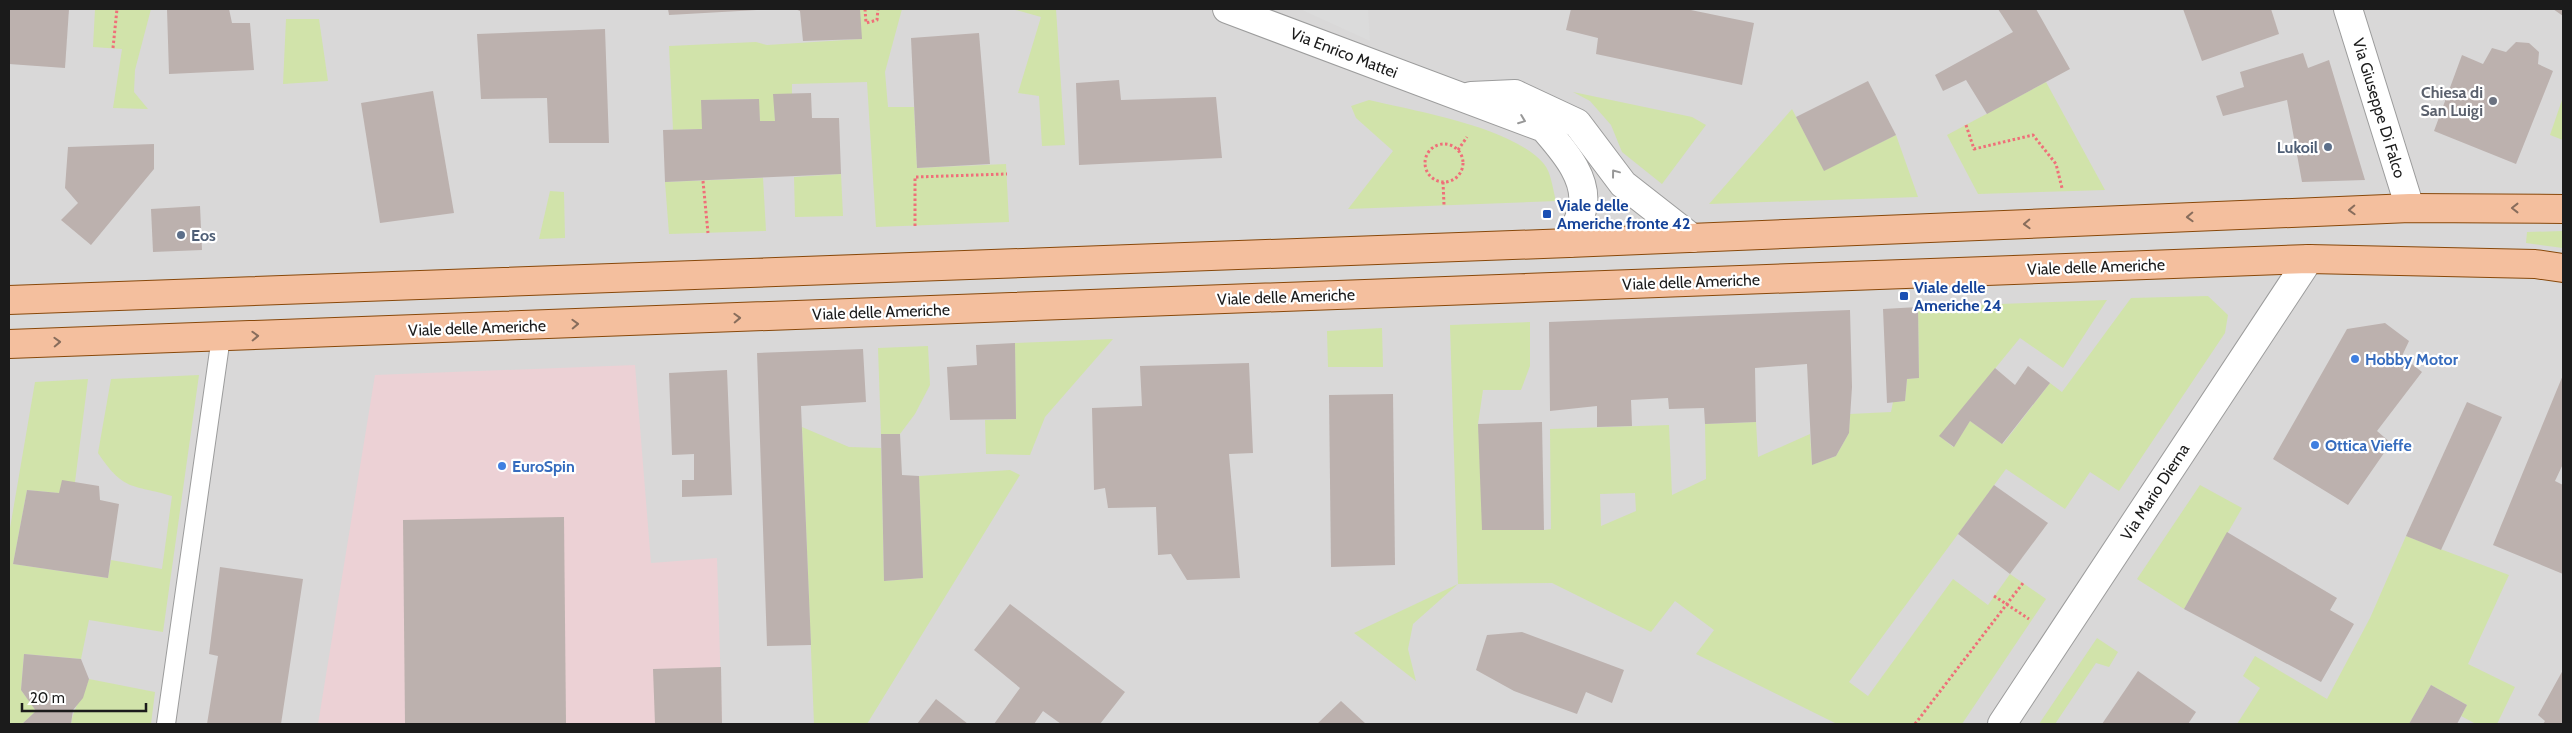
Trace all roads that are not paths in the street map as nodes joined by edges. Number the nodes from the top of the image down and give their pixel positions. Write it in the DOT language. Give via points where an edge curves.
graph roads {
  1 [pos="1227,9"];
  2 [pos="2348,9"];
  3 [pos="1460,97"];
  4 [pos="2410,208"];
  5 [pos="2563,209"];
  6 [pos="1692,238"];
  7 [pos="1569,243"];
  8 [pos="2309,259"];
  9 [pos="2563,268"];
  10 [pos="9,300"];
  11 [pos="221,337"];
  12 [pos="9,344"];
  13 [pos="166,724"];
  14 [pos="2002,724"];
  1 -- 3 [label="street, Via Enrico Mattei"];
  2 -- 4 [label="street, Via Giuseppe Di Falco"];
  6 -- 3 [label="street, one-way" via="1623,184 1577,123 1515,94"];
  3 -- 7 [label="street, Via Enrico Mattei, one-way" via="1544,128 1570,158 1581,186 1582,209"];
  5 -- 4 [label="main road, one-way"];
  4 -- 6 [label="main road, one-way"];
  6 -- 7 [label="main road"];
  7 -- 10 [label="main road"];
  8 -- 9 [label="main road, Viale delle Americhe" via="2535,264"];
  11 -- 8 [label="main road, Viale delle Americhe, one-way"];
  8 -- 14 [label="street, Via Mario Dierna"];
  12 -- 11 [label="main road, Viale delle Americhe, one-way"];
  11 -- 13 [label="lane"];
}
